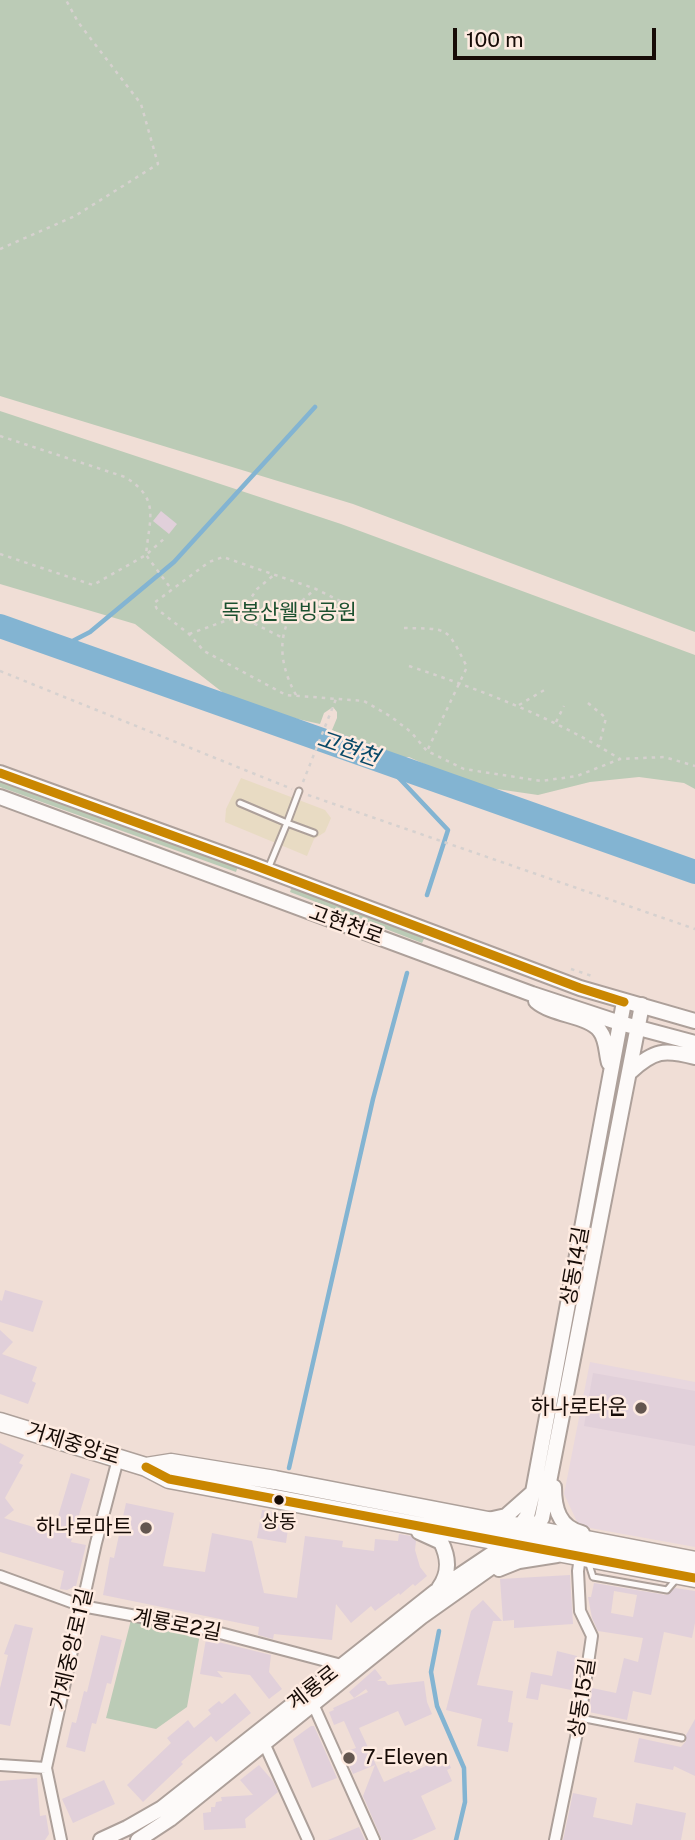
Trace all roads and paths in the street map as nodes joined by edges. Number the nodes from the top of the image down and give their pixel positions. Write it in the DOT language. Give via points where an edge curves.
graph roads {
  1 [pos="66,0"];
  2 [pos="0,249"];
  3 [pos="0,436"];
  4 [pos="166,537"];
  5 [pos="0,554"];
  6 [pos="146,555"];
  7 [pos="275,575"];
  8 [pos="316,589"];
  9 [pos="172,590"];
  10 [pos="348,605"];
  11 [pos="239,616"];
  12 [pos="404,628"];
  13 [pos="189,634"];
  14 [pos="283,638"];
  15 [pos="409,666"];
  16 [pos="0,671"];
  17 [pos="460,683"];
  18 [pos="546,690"];
  19 [pos="296,695"];
  20 [pos="337,699"];
  21 [pos="588,703"];
  22 [pos="519,705"];
  23 [pos="564,706"];
  24 [pos="556,722"];
  25 [pos="600,746"];
  26 [pos="427,751"];
  27 [pos="620,759"];
  28 [pos="695,766"];
  29 [pos="0,773"];
  30 [pos="299,791"];
  31 [pos="0,797"];
  32 [pos="240,803"];
  33 [pos="287,823"];
  34 [pos="314,833"];
  35 [pos="267,871"];
  36 [pos="695,929"];
  37 [pos="532,994"];
  38 [pos="624,1002"];
  39 [pos="642,1005"];
  40 [pos="695,1021"];
  41 [pos="620,1023"];
  42 [pos="638,1028"];
  43 [pos="695,1043"];
  44 [pos="695,1057"];
  45 [pos="611,1068"];
  46 [pos="630,1072"];
  47 [pos="0,1422"];
  48 [pos="118,1459"];
  49 [pos="146,1467"];
  50 [pos="551,1475"];
  51 [pos="533,1492"];
  52 [pos="483,1522"];
  53 [pos="410,1525"];
  54 [pos="521,1537"];
  55 [pos="650,1553"];
  56 [pos="578,1556"];
  57 [pos="695,1561"];
  58 [pos="0,1576"];
  59 [pos="687,1576"];
  60 [pos="435,1592"];
  61 [pos="82,1606"];
  62 [pos="421,1617"];
  63 [pos="350,1667"];
  64 [pos="313,1704"];
  65 [pos="580,1718"];
  66 [pos="682,1738"];
  67 [pos="264,1743"];
  68 [pos="0,1765"];
  69 [pos="46,1768"];
  70 [pos="154,1834"];
  71 [pos="111,1839"];
  72 [pos="61,1840"];
  73 [pos="138,1840"];
  74 [pos="308,1840"];
  75 [pos="374,1840"];
  76 [pos="555,1840"];
  1 -- 2 [label="path" via="141,104 158,164 75,216"];
  3 -- 6 [label="path" via="140,486 150,502"];
  4 -- 6 [label="path"];
  5 -- 6 [label="path" via="93,585"];
  6 -- 9 [label="path"];
  7 -- 8 [label="path"];
  7 -- 9 [label="path" via="215,558"];
  7 -- 11 [label="path" via="257,589"];
  8 -- 10 [label="path"];
  8 -- 14 [label="path" via="292,615"];
  9 -- 13 [label="path" via="154,603"];
  11 -- 13 [label="path"];
  11 -- 14 [label="path"];
  12 -- 17 [label="path" via="442,629 452,637 467,667"];
  13 -- 19 [label="path" via="204,651 286,695"];
  14 -- 19 [label="path" via="281,657"];
  15 -- 17 [label="path"];
  16 -- 30 [label="path"];
  17 -- 22 [label="path"];
  17 -- 26 [label="path"];
  18 -- 22 [label="path"];
  19 -- 20 [label="path"];
  20 -- 26 [label="path" via="364,701 390,716"];
  20 -- 30 [label="path"];
  21 -- 25 [label="path" via="606,718"];
  22 -- 24 [label="path"];
  23 -- 24 [label="path"];
  24 -- 25 [label="path"];
  25 -- 27 [label="path"];
  26 -- 27 [label="path" via="464,769 541,781 577,776"];
  27 -- 28 [label="path" via="664,757"];
  29 -- 35 [label="street, 고현천로"];
  30 -- 33 [label="lane"];
  30 -- 36 [label="path"];
  31 -- 37 [label="street, 고현천로"];
  32 -- 33 [label="lane"];
  33 -- 34 [label="lane"];
  33 -- 35 [label="lane"];
  35 -- 38 [label="street, 고현천로"];
  37 -- 41 [label="street, 고현천로"];
  37 -- 45 [label="street" via="543,1007 599,1029"];
  38 -- 39 [label="street, 고현천로"];
  38 -- 41 [label="street, 상동14길"];
  39 -- 40 [label="street, 고현천로"];
  39 -- 42 [label="street, 상동14길"];
  41 -- 42 [label="street, 고현천로"];
  41 -- 45 [label="street, 상동14길"];
  42 -- 43 [label="street, 고현천로"];
  42 -- 46 [label="street, 상동14길"];
  44 -- 46 [label="street" via="658,1053"];
  45 -- 51 [label="street, 상동14길"];
  46 -- 50 [label="street, 상동14길"];
  47 -- 48 [label="main road, 거제중앙로"];
  48 -- 49 [label="main road, 거제중앙로"];
  48 -- 61 [label="street, 거제중앙로1길"];
  49 -- 52 [label="main road, 거제중앙로" via="171,1463"];
  49 -- 53 [label="main road, 거제중앙로" via="169,1479"];
  50 -- 54 [label="street, 상동14길" via="542,1518"];
  50 -- 55 [label="street" via="554,1504 571,1531"];
  51 -- 52 [label="street" via="506,1516"];
  51 -- 54 [label="street, 상동14길"];
  52 -- 54 [label="main road, 거제중앙로"];
  53 -- 54 [label="main road, 거제중앙로"];
  53 -- 60 [label="street" via="442,1542 447,1555 445,1578"];
  54 -- 55 [label="main road, 거제중앙로"];
  54 -- 56 [label="main road, 거제중앙로"];
  54 -- 60 [label="street, 계룡로"];
  54 -- 62 [label="street, 계룡로"];
  55 -- 57 [label="main road, 거제중앙로"];
  56 -- 59 [label="main road, 거제중앙로"];
  56 -- 62 [label="street" via="519,1561 503,1567"];
  56 -- 65 [label="street, 상동15길" via="580,1611 592,1636"];
  58 -- 61 [label="street, 계룡로2길"];
  60 -- 63 [label="street, 계룡로"];
  61 -- 63 [label="street, 계룡로2길" via="201,1628"];
  61 -- 69 [label="street, 거제중앙로1길"];
  62 -- 63 [label="street, 계룡로"];
  63 -- 64 [label="street, 계룡로"];
  63 -- 71 [label="street, 계룡로" via="162,1808"];
  64 -- 67 [label="street, 계룡로"];
  64 -- 75 [label="street"];
  65 -- 66 [label="lane"];
  65 -- 76 [label="street, 상동15길"];
  67 -- 70 [label="street, 계룡로"];
  67 -- 74 [label="street"];
  68 -- 69 [label="street"];
  69 -- 72 [label="street, 거제중앙로1길"];
  70 -- 73 [label="street, 계룡로"];
}
